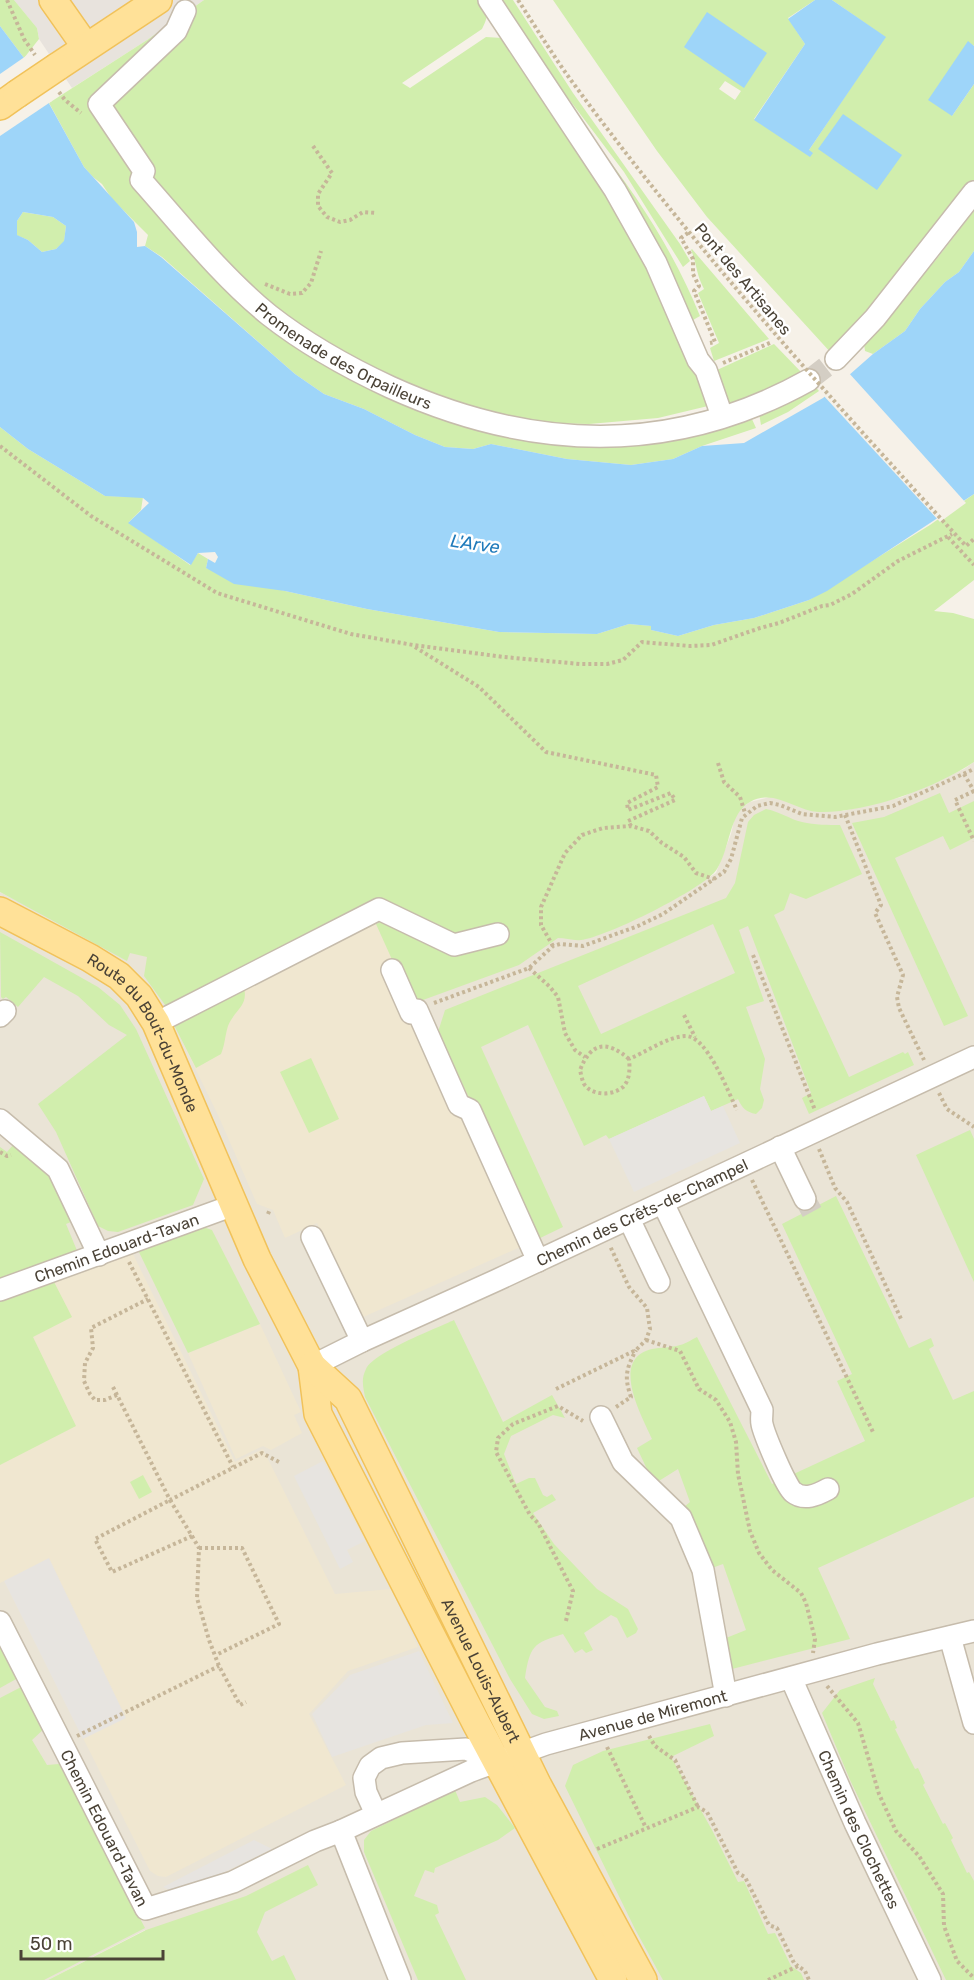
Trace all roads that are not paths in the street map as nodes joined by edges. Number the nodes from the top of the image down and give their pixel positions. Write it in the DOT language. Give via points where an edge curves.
graph roads {
  1 [pos="53,0"];
  2 [pos="158,0"];
  3 [pos="489,0"];
  4 [pos="185,10"];
  5 [pos="86,47"];
  6 [pos="0,106"];
  7 [pos="974,192"];
  8 [pos="836,359"];
  9 [pos="809,380"];
  10 [pos="722,416"];
  11 [pos="0,911"];
  12 [pos="498,934"];
  13 [pos="392,970"];
  14 [pos="156,1023"];
  15 [pos="974,1057"];
  16 [pos="0,1120"];
  17 [pos="780,1147"];
  18 [pos="805,1199"];
  19 [pos="663,1203"];
  20 [pos="234,1205"];
  21 [pos="629,1219"];
  22 [pos="312,1237"];
  23 [pos="99,1255"];
  24 [pos="538,1261"];
  25 [pos="659,1282"];
  26 [pos="0,1290"];
  27 [pos="362,1341"];
  28 [pos="312,1366"];
  29 [pos="600,1417"];
  30 [pos="828,1489"];
  31 [pos="0,1622"];
  32 [pos="974,1631"];
  33 [pos="950,1637"];
  34 [pos="791,1678"];
  35 [pos="726,1696"];
  36 [pos="974,1723"];
  37 [pos="522,1752"];
  38 [pos="496,1761"];
  39 [pos="376,1815"];
  40 [pos="341,1831"];
  41 [pos="400,1980"];
  42 [pos="613,1980"];
  43 [pos="643,1980"];
  44 [pos="930,1980"];
  1 -- 5 [label="main road"];
  2 -- 5 [label="main road"];
  3 -- 10 [label="street" via="621,200 656,262 698,360 706,370"];
  4 -- 10 [label="street, Promenade des Orpailleurs" via="176,31 99,104 144,171 141,180 233,283 269,314 367,376 440,407 510,428 579,436 626,436 681,428"];
  5 -- 6 [label="main road, bridge"];
  7 -- 8 [label="street" via="875,318"];
  9 -- 10 [label="street, Promenade des Orpailleurs" via="765,402"];
  11 -- 14 [label="main road, Route du Bout-du-Monde" via="119,976 139,996"];
  12 -- 14 [label="street" via="454,945 379,909"];
  13 -- 24 [label="street" via="411,1013 417,1010 459,1105 470,1110"];
  14 -- 20 [label="main road, Route du Bout-du-Monde"];
  15 -- 17 [label="street, Chemin des Crêts-de-Champel"];
  16 -- 23 [label="street" via="58,1169"];
  17 -- 18 [label="street"];
  17 -- 19 [label="street, Chemin des Crêts-de-Champel"];
  19 -- 21 [label="street, Chemin des Crêts-de-Champel"];
  19 -- 30 [label="street" via="762,1410 762,1426 785,1480 792,1491 803,1496 815,1496"];
  20 -- 23 [label="street, Chemin Edouard-Tavan"];
  20 -- 28 [label="main road, Avenue Louis-Aubert"];
  21 -- 24 [label="street, Chemin des Crêts-de-Champel"];
  21 -- 25 [label="street"];
  22 -- 27 [label="street"];
  23 -- 26 [label="street, Chemin Edouard-Tavan" via="77,1273"];
  24 -- 27 [label="street, Chemin des Crêts-de-Champel"];
  27 -- 28 [label="street, Chemin des Crêts-de-Champel"];
  28 -- 37 [label="main road, Avenue Louis-Aubert" via="348,1399"];
  28 -- 38 [label="main road, Avenue Louis-Aubert" via="318,1414"];
  29 -- 35 [label="street" via="623,1462 681,1518 703,1570"];
  31 -- 40 [label="street, Chemin Edouard-Tavan" via="146,1909 233,1882"];
  32 -- 33 [label="street, Avenue de Miremont"];
  33 -- 34 [label="street, Avenue de Miremont"];
  33 -- 36 [label="street"];
  34 -- 35 [label="street, Avenue de Miremont"];
  34 -- 44 [label="street, Chemin des Clochettes"];
  35 -- 37 [label="street, Avenue de Miremont"];
  37 -- 38 [label="street, Avenue de Miremont"];
  37 -- 43 [label="main road, Avenue Louis-Aubert"];
  38 -- 39 [label="street, Avenue de Miremont"];
  38 -- 39 [label="street" via="466,1749 381,1758 370,1766 364,1778"];
  38 -- 42 [label="main road, Avenue Louis-Aubert"];
  39 -- 40 [label="street, Avenue de Miremont"];
  40 -- 41 [label="street"];
}
